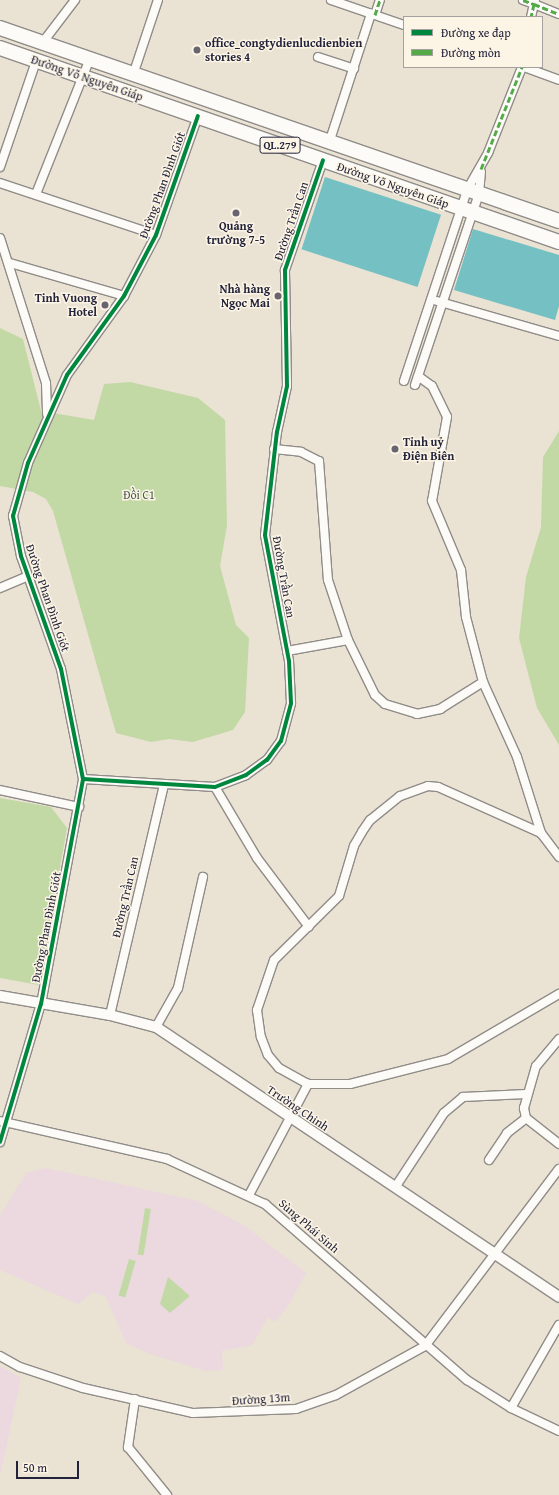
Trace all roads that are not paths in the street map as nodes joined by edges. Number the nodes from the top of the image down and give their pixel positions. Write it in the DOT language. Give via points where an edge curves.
graph roads {
  1 [pos="75,0"];
  2 [pos="158,0"];
  3 [pos="331,0"];
  4 [pos="380,0"];
  5 [pos="523,0"];
  6 [pos="535,2"];
  7 [pos="373,14"];
  8 [pos="559,14"];
  9 [pos="531,16"];
  10 [pos="403,25"];
  11 [pos="0,28"];
  12 [pos="43,42"];
  13 [pos="0,48"];
  14 [pos="318,57"];
  15 [pos="90,58"];
  16 [pos="36,61"];
  17 [pos="523,68"];
  18 [pos="526,68"];
  19 [pos="354,69"];
  20 [pos="134,72"];
  21 [pos="84,77"];
  22 [pos="559,80"];
  23 [pos="198,116"];
  24 [pos="330,140"];
  25 [pos="4,144"];
  26 [pos="323,160"];
  27 [pos="0,167"];
  28 [pos="481,169"];
  29 [pos="0,184"];
  30 [pos="473,192"];
  31 [pos="36,194"];
  32 [pos="467,210"];
  33 [pos="559,221"];
  34 [pos="156,235"];
  35 [pos="0,238"];
  36 [pos="559,242"];
  37 [pos="10,263"];
  38 [pos="124,296"];
  39 [pos="431,299"];
  40 [pos="442,302"];
  41 [pos="559,336"];
  42 [pos="418,376"];
  43 [pos="404,381"];
  44 [pos="415,385"];
  45 [pos="47,416"];
  46 [pos="274,449"];
  47 [pos="28,576"];
  48 [pos="0,588"];
  49 [pos="348,640"];
  50 [pos="287,651"];
  51 [pos="483,682"];
  52 [pos="83,779"];
  53 [pos="164,785"];
  54 [pos="215,787"];
  55 [pos="0,790"];
  56 [pos="79,807"];
  57 [pos="541,833"];
  58 [pos="559,857"];
  59 [pos="203,877"];
  60 [pos="309,927"];
  61 [pos="559,994"];
  62 [pos="0,996"];
  63 [pos="41,1004"];
  64 [pos="110,1015"];
  65 [pos="156,1027"];
  66 [pos="559,1039"];
  67 [pos="308,1084"];
  68 [pos="526,1094"];
  69 [pos="526,1118"];
  70 [pos="292,1120"];
  71 [pos="0,1121"];
  72 [pos="9,1122"];
  73 [pos="0,1142"];
  74 [pos="559,1144"];
  75 [pos="489,1160"];
  76 [pos="559,1169"];
  77 [pos="396,1186"];
  78 [pos="250,1195"];
  79 [pos="496,1252"];
  80 [pos="559,1296"];
  81 [pos="559,1325"];
  82 [pos="425,1346"];
  83 [pos="0,1356"];
  84 [pos="135,1399"];
  85 [pos="510,1408"];
  86 [pos="559,1432"];
  87 [pos="156,1484"];
  88 [pos="155,1495"];
  89 [pos="167,1495"];
  1 -- 12 [label="street"];
  2 -- 20 [label="street"];
  3 -- 7 [label="street"];
  4 -- 7 [label="street"];
  5 -- 6 [label="street"];
  6 -- 8 [label="street"];
  6 -- 9 [label="street"];
  7 -- 10 [label="street"];
  7 -- 19 [label="street"];
  11 -- 12 [label="highway, Đường Võ Nguyên Giáp / QL.279"];
  12 -- 15 [label="highway, Đường Võ Nguyên Giáp / QL.279"];
  12 -- 16 [label="highway"];
  13 -- 16 [label="highway, Đường Võ Nguyên Giáp / QL.279"];
  14 -- 19 [label="street"];
  15 -- 20 [label="highway, Đường Võ Nguyên Giáp / QL.279"];
  15 -- 21 [label="street"];
  16 -- 21 [label="highway, Đường Võ Nguyên Giáp / QL.279"];
  16 -- 25 [label="street"];
  17 -- 28 [label="street"];
  18 -- 22 [label="street"];
  19 -- 24 [label="street"];
  20 -- 24 [label="highway, Đường Võ Nguyên Giáp / QL.279"];
  21 -- 23 [label="highway, Đường Võ Nguyên Giáp / QL.279"];
  21 -- 31 [label="street"];
  23 -- 26 [label="highway, Đường Võ Nguyên Giáp / QL.279"];
  23 -- 34 [label="street, Đường Phan Đình Giót"];
  24 -- 26 [label="highway"];
  24 -- 30 [label="highway, Đường Võ Nguyên Giáp / QL.279"];
  25 -- 27 [label="street"];
  26 -- 32 [label="highway, Đường Võ Nguyên Giáp / QL.279"];
  26 -- 46 [label="street, Đường Trần Can" via="285,270 288,386"];
  28 -- 30 [label="street"];
  28 -- 30 [label="street"];
  29 -- 31 [label="street"];
  30 -- 32 [label="street"];
  30 -- 32 [label="street"];
  30 -- 33 [label="highway, Đường Võ Nguyên Giáp / QL.279"];
  31 -- 34 [label="street"];
  32 -- 36 [label="highway, Đường Võ Nguyên Giáp / QL.279"];
  32 -- 39 [label="street"];
  32 -- 40 [label="street"];
  34 -- 38 [label="street, Đường Phan Đình Giót"];
  35 -- 37 [label="street"];
  37 -- 38 [label="street"];
  37 -- 45 [label="street" via="46,383"];
  38 -- 45 [label="street, Đường Phan Đình Giót" via="67,375"];
  39 -- 40 [label="street"];
  39 -- 43 [label="street"];
  40 -- 41 [label="street"];
  40 -- 42 [label="street"];
  42 -- 44 [label="street"];
  42 -- 51 [label="street" via="432,386 447,417 432,501 461,570 466,617"];
  45 -- 47 [label="street, Đường Phan Đình Giót" via="28,462 13,516"];
  46 -- 49 [label="street" via="301,452 319,461 328,580"];
  46 -- 50 [label="street, Đường Trần Can" via="265,535"];
  47 -- 48 [label="street"];
  47 -- 52 [label="street, Đường Phan Đình Giót" via="61,669"];
  49 -- 50 [label="street"];
  49 -- 51 [label="street" via="375,695 400,710 417,714 440,709"];
  50 -- 54 [label="street, Đường Trần Can" via="291,703 281,741 267,760 246,775"];
  51 -- 57 [label="street" via="517,757"];
  52 -- 53 [label="street, Đường Trần Can"];
  52 -- 56 [label="street, Đường Phan Đình Giót"];
  53 -- 54 [label="street, Đường Trần Can"];
  53 -- 64 [label="street, Đường Trần Can"];
  54 -- 60 [label="street" via="253,852"];
  55 -- 56 [label="street"];
  56 -- 63 [label="street, Đường Phan Đình Giót"];
  57 -- 58 [label="street"];
  57 -- 60 [label="street" via="438,787 428,786 400,796 370,820 354,846 339,896"];
  59 -- 65 [label="street" via="178,988"];
  60 -- 67 [label="street" via="274,960 257,1010 268,1055 279,1068"];
  61 -- 67 [label="street" via="448,1059 372,1081"];
  62 -- 63 [label="street, Trường Chinh"];
  63 -- 64 [label="street, Trường Chinh"];
  63 -- 72 [label="street, Đường Phan Đình Giót"];
  64 -- 65 [label="street, Trường Chinh"];
  65 -- 70 [label="street, Trường Chinh"];
  66 -- 68 [label="street" via="536,1066"];
  67 -- 70 [label="street"];
  68 -- 69 [label="street"];
  68 -- 77 [label="street" via="463,1097 444,1113"];
  69 -- 74 [label="street"];
  69 -- 75 [label="street" via="507,1133"];
  70 -- 77 [label="street, Trường Chinh"];
  70 -- 78 [label="street"];
  71 -- 72 [label="street, Sùng Phái Sinh"];
  72 -- 73 [label="street, Đường Phan Đình Giót"];
  72 -- 78 [label="street, Sùng Phái Sinh" via="166,1159"];
  76 -- 79 [label="street, Đường 13m"];
  77 -- 79 [label="street, Trường Chinh"];
  78 -- 82 [label="street, Sùng Phái Sinh" via="277,1212"];
  79 -- 80 [label="street, Trường Chinh"];
  79 -- 82 [label="street, Đường 13m"];
  81 -- 85 [label="street"];
  82 -- 84 [label="street, Đường 13m" via="336,1394 296,1409 193,1413"];
  82 -- 85 [label="street, Sùng Phái Sinh" via="468,1380"];
  83 -- 84 [label="street, Đường 13m" via="54,1379"];
  84 -- 87 [label="street" via="128,1447 146,1466"];
  85 -- 86 [label="street, Sùng Phái Sinh"];
  87 -- 88 [label="street"];
  87 -- 89 [label="street"];
}
